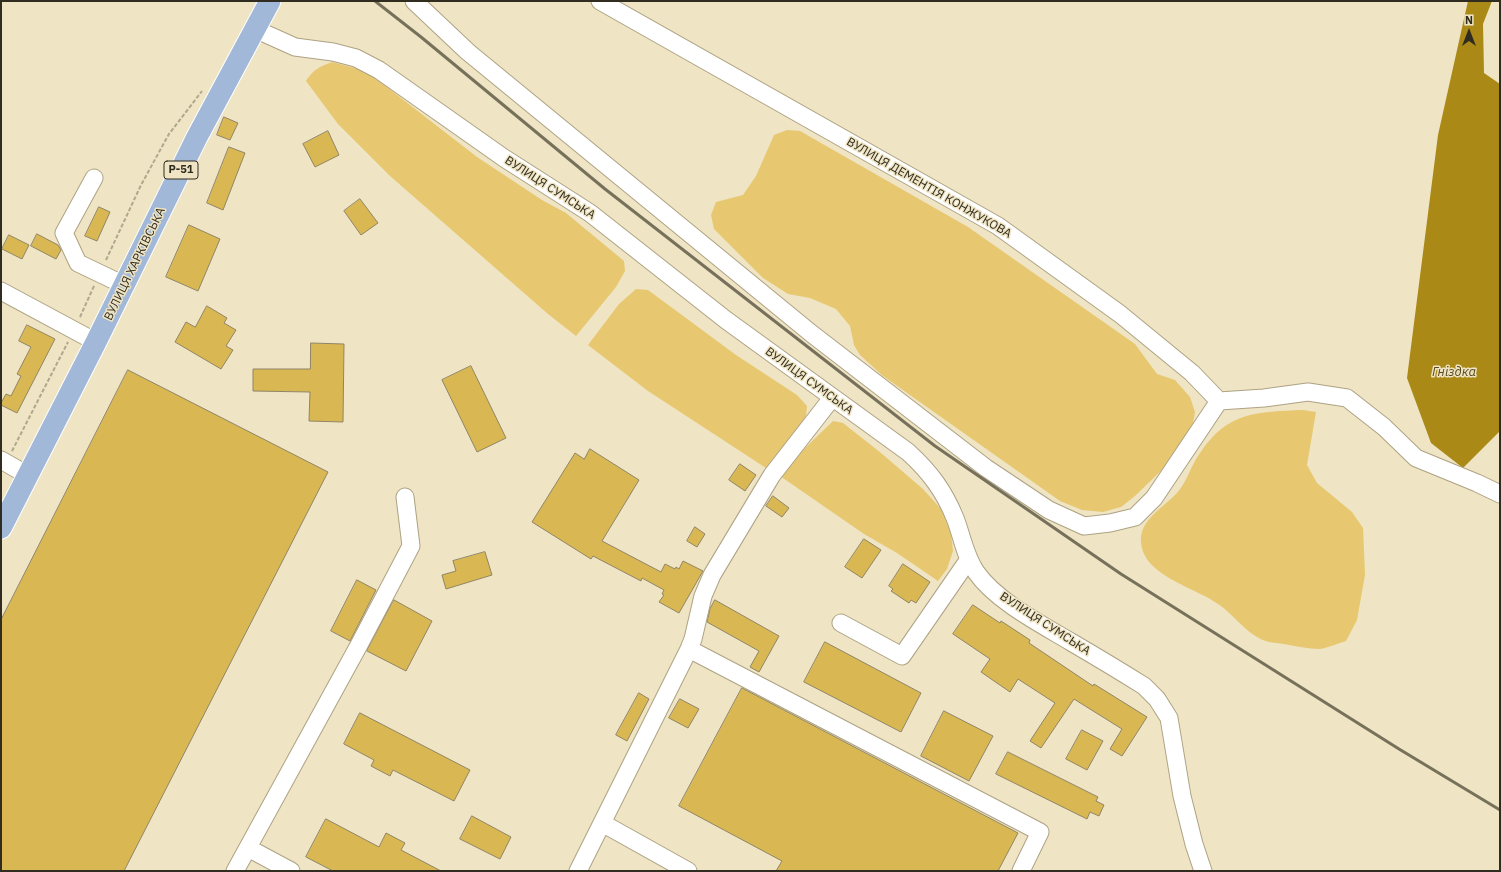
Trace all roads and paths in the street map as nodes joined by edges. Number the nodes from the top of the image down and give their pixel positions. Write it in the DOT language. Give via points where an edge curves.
graph roads {
  1 [pos="270,1"];
  2 [pos="414,1"];
  3 [pos="600,1"];
  4 [pos="255,29"];
  5 [pos="94,178"];
  6 [pos="124,285"];
  7 [pos="1,291"];
  8 [pos="96,342"];
  9 [pos="832,398"];
  10 [pos="1219,401"];
  11 [pos="1,460"];
  12 [pos="28,476"];
  13 [pos="1500,494"];
  14 [pos="405,497"];
  15 [pos="1,528"];
  16 [pos="969,559"];
  17 [pos="841,623"];
  18 [pos="689,649"];
  19 [pos="602,823"];
  20 [pos="248,848"];
  21 [pos="235,871"];
  22 [pos="291,871"];
  23 [pos="578,871"];
  24 [pos="688,871"];
  25 [pos="1021,871"];
  26 [pos="1203,871"];
  1 -- 4 [label="main road, ВУЛИЦЯ ХАРКІВСЬКА / Р-51"];
  2 -- 10 [label="street" via="468,52 812,334 986,468 1049,510 1084,526 1135,517 1154,498"];
  3 -- 10 [label="street, ВУЛИЦЯ ДЕМЕНТІЯ КОНЖУКОВА" via="998,226 1120,314 1192,373"];
  4 -- 6 [label="main road, ВУЛИЦЯ ХАРКІВСЬКА / Р-51" via="197,137"];
  4 -- 9 [label="street, ВУЛИЦЯ СУМСЬКА" via="295,47 356,58 379,70 504,158 590,213 720,315"];
  5 -- 6 [label="street" via="64,233 78,263"];
  6 -- 8 [label="main road, ВУЛИЦЯ ХАРКІВСЬКА / Р-51"];
  7 -- 8 [label="street"];
  8 -- 12 [label="main road, ВУЛИЦЯ ХАРКІВСЬКА / Р-51"];
  9 -- 16 [label="street, ВУЛИЦЯ СУМСЬКА" via="908,452 937,482 955,518"];
  9 -- 18 [label="street" via="772,475 712,575 703,596"];
  10 -- 13 [label="street" via="1308,392 1347,398 1384,427 1416,458"];
  11 -- 12 [label="street"];
  12 -- 15 [label="main road, ВУЛИЦЯ ХАРКІВСЬКА / Р-51"];
  14 -- 20 [label="street" via="411,546"];
  16 -- 17 [label="street" via="902,656"];
  16 -- 26 [label="street, ВУЛИЦЯ СУМСЬКА" via="986,583 1016,608 1144,686 1157,699 1169,718 1182,796"];
  18 -- 19 [label="street"];
  18 -- 25 [label="street" via="1040,832"];
  19 -- 23 [label="street"];
  19 -- 24 [label="street"];
  20 -- 21 [label="street"];
  20 -- 22 [label="street"];
}
